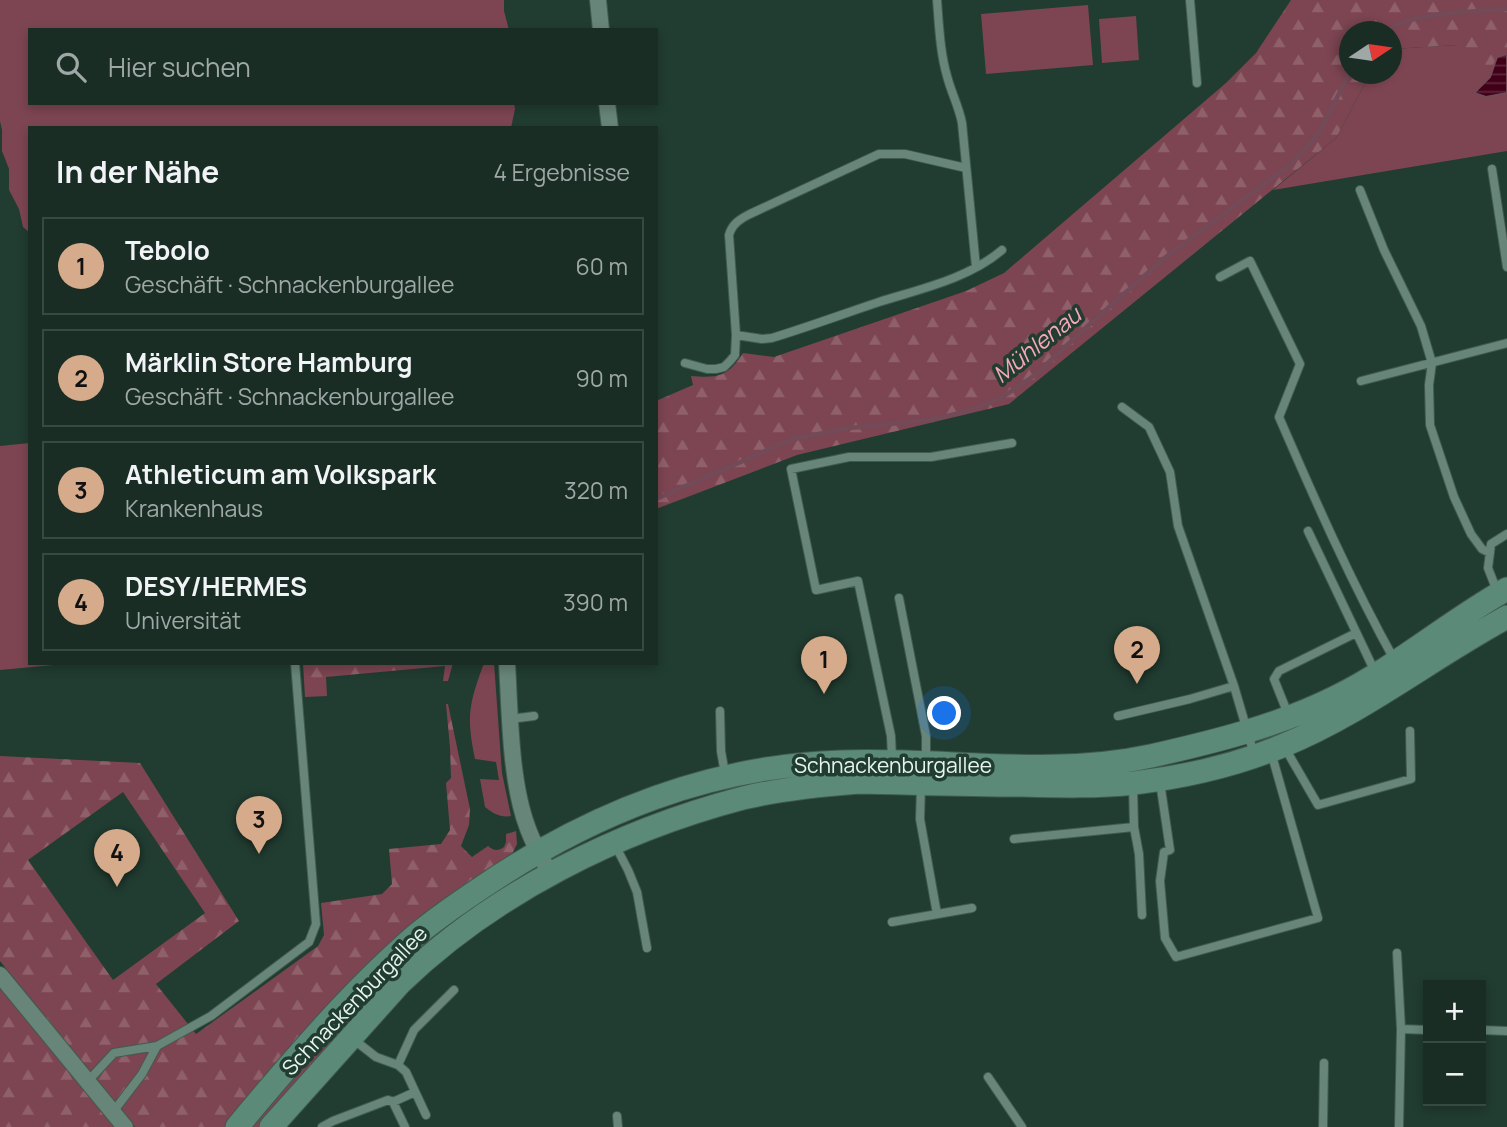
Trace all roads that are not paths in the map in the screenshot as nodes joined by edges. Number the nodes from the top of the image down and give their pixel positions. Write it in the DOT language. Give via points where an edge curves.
graph roads {
  1 [pos="598,0"];
  2 [pos="937,0"];
  3 [pos="1190,0"];
  4 [pos="601,28"];
  5 [pos="1197,83"];
  6 [pos="607,105"];
  7 [pos="610,126"];
  8 [pos="966,168"];
  9 [pos="1492,169"];
  10 [pos="1360,190"];
  11 [pos="1002,250"];
  12 [pos="976,267"];
  13 [pos="1507,267"];
  14 [pos="1220,277"];
  15 [pos="736,335"];
  16 [pos="1507,344"];
  17 [pos="685,363"];
  18 [pos="1432,363"];
  19 [pos="1361,381"];
  20 [pos="1122,407"];
  21 [pos="1012,443"];
  22 [pos="1308,531"];
  23 [pos="1507,534"];
  24 [pos="1490,552"];
  25 [pos="1503,591"];
  26 [pos="900,598"];
  27 [pos="1507,617"];
  28 [pos="1356,633"];
  29 [pos="295,665"];
  30 [pos="506,665"];
  31 [pos="1386,668"];
  32 [pos="1234,685"];
  33 [pos="720,711"];
  34 [pos="534,716"];
  35 [pos="1118,716"];
  36 [pos="1289,718"];
  37 [pos="510,719"];
  38 [pos="1248,731"];
  39 [pos="1410,731"];
  40 [pos="1270,750"];
  41 [pos="892,761"];
  42 [pos="924,773"];
  43 [pos="726,777"];
  44 [pos="1160,779"];
  45 [pos="1133,783"];
  46 [pos="1134,827"];
  47 [pos="1014,839"];
  48 [pos="614,844"];
  49 [pos="537,851"];
  50 [pos="551,875"];
  51 [pos="972,908"];
  52 [pos="937,914"];
  53 [pos="1142,915"];
  54 [pos="892,922"];
  55 [pos="647,948"];
  56 [pos="1397,953"];
  57 [pos="0,975"];
  58 [pos="454,990"];
  59 [pos="1401,1029"];
  60 [pos="1423,1030"];
  61 [pos="1486,1030"];
  62 [pos="1507,1031"];
  63 [pos="351,1037"];
  64 [pos="157,1046"];
  65 [pos="1324,1063"];
  66 [pos="398,1065"];
  67 [pos="988,1077"];
  68 [pos="88,1081"];
  69 [pos="415,1092"];
  70 [pos="393,1102"];
  71 [pos="113,1112"];
  72 [pos="426,1115"];
  73 [pos="617,1116"];
  74 [pos="125,1127"];
  75 [pos="237,1127"];
  76 [pos="271,1127"];
  77 [pos="322,1127"];
  78 [pos="405,1127"];
  79 [pos="618,1127"];
  80 [pos="1022,1127"];
  81 [pos="1323,1127"];
  82 [pos="1399,1127"];
  1 -- 4 [label="street"];
  2 -- 8 [label="lane" via="943,58 959,108"];
  3 -- 5 [label="lane"];
  6 -- 7 [label="street"];
  8 -- 12 [label="lane"];
  8 -- 15 [label="lane" via="905,154 879,154 737,222 729,235"];
  9 -- 13 [label="lane"];
  10 -- 18 [label="lane" via="1421,326"];
  11 -- 12 [label="lane"];
  12 -- 15 [label="lane" via="772,338"];
  14 -- 31 [label="lane" via="1250,261 1300,364 1279,417 1372,620"];
  15 -- 17 [label="lane" via="735,355 724,366 706,369"];
  16 -- 18 [label="lane"];
  18 -- 19 [label="lane"];
  18 -- 24 [label="lane" via="1429,406 1436,445 1471,534"];
  20 -- 32 [label="lane" via="1149,427 1170,472 1178,526"];
  21 -- 41 [label="lane" via="931,457 849,457 791,469 816,590 858,581 891,736"];
  22 -- 28 [label="lane"];
  23 -- 24 [label="lane" via="1491,544"];
  24 -- 25 [label="lane" via="1488,568"];
  25 -- 31 [label="main road, Schnackenburgallee"];
  26 -- 42 [label="lane" via="926,736"];
  27 -- 40 [label="main road, Schnackenburgallee" via="1366,703"];
  28 -- 31 [label="lane"];
  28 -- 36 [label="lane" via="1279,671 1274,679"];
  29 -- 64 [label="lane" via="316,924 313,935 211,1016"];
  30 -- 37 [label="street"];
  31 -- 36 [label="main road, Schnackenburgallee"];
  32 -- 35 [label="lane"];
  32 -- 38 [label="lane"];
  33 -- 43 [label="lane"];
  34 -- 37 [label="lane"];
  36 -- 38 [label="main road, Schnackenburgallee"];
  37 -- 49 [label="street" via="515,778"];
  38 -- 40 [label="lane"];
  38 -- 42 [label="main road, Schnackenburgallee" via="1108,763"];
  39 -- 40 [label="lane" via="1411,779 1318,805"];
  40 -- 44 [label="main road, Schnackenburgallee"];
  40 -- 44 [label="lane" via="1318,918 1176,957 1165,938 1160,881 1164,852 1170,849"];
  41 -- 42 [label="main road, Schnackenburgallee"];
  41 -- 43 [label="main road, Schnackenburgallee" via="779,767"];
  42 -- 45 [label="main road, Schnackenburgallee" via="1079,786"];
  42 -- 48 [label="main road, Schnackenburgallee" via="744,798"];
  42 -- 52 [label="lane" via="920,819"];
  43 -- 49 [label="main road, Schnackenburgallee" via="653,798"];
  44 -- 45 [label="main road, Schnackenburgallee"];
  45 -- 46 [label="lane"];
  46 -- 47 [label="lane"];
  46 -- 53 [label="lane"];
  48 -- 50 [label="main road, Schnackenburgallee"];
  48 -- 55 [label="lane" via="637,892"];
  49 -- 50 [label="street"];
  49 -- 75 [label="main road, Schnackenburgallee" via="412,938 330,1021"];
  50 -- 63 [label="main road, Schnackenburgallee" via="453,937 410,974"];
  51 -- 52 [label="lane"];
  52 -- 54 [label="lane"];
  56 -- 59 [label="lane"];
  57 -- 68 [label="street"];
  58 -- 66 [label="lane" via="414,1030"];
  59 -- 60 [label="lane"];
  59 -- 82 [label="lane"];
  61 -- 62 [label="lane"];
  63 -- 66 [label="lane" via="376,1057"];
  63 -- 76 [label="main road, Schnackenburgallee"];
  64 -- 68 [label="lane" via="114,1053"];
  64 -- 71 [label="lane"];
  65 -- 81 [label="lane"];
  66 -- 69 [label="lane"];
  67 -- 80 [label="lane"];
  68 -- 71 [label="street"];
  69 -- 70 [label="lane"];
  69 -- 72 [label="lane"];
  70 -- 77 [label="lane" via="385,1100"];
  70 -- 78 [label="lane"];
  71 -- 74 [label="street"];
  73 -- 79 [label="lane"];
}
